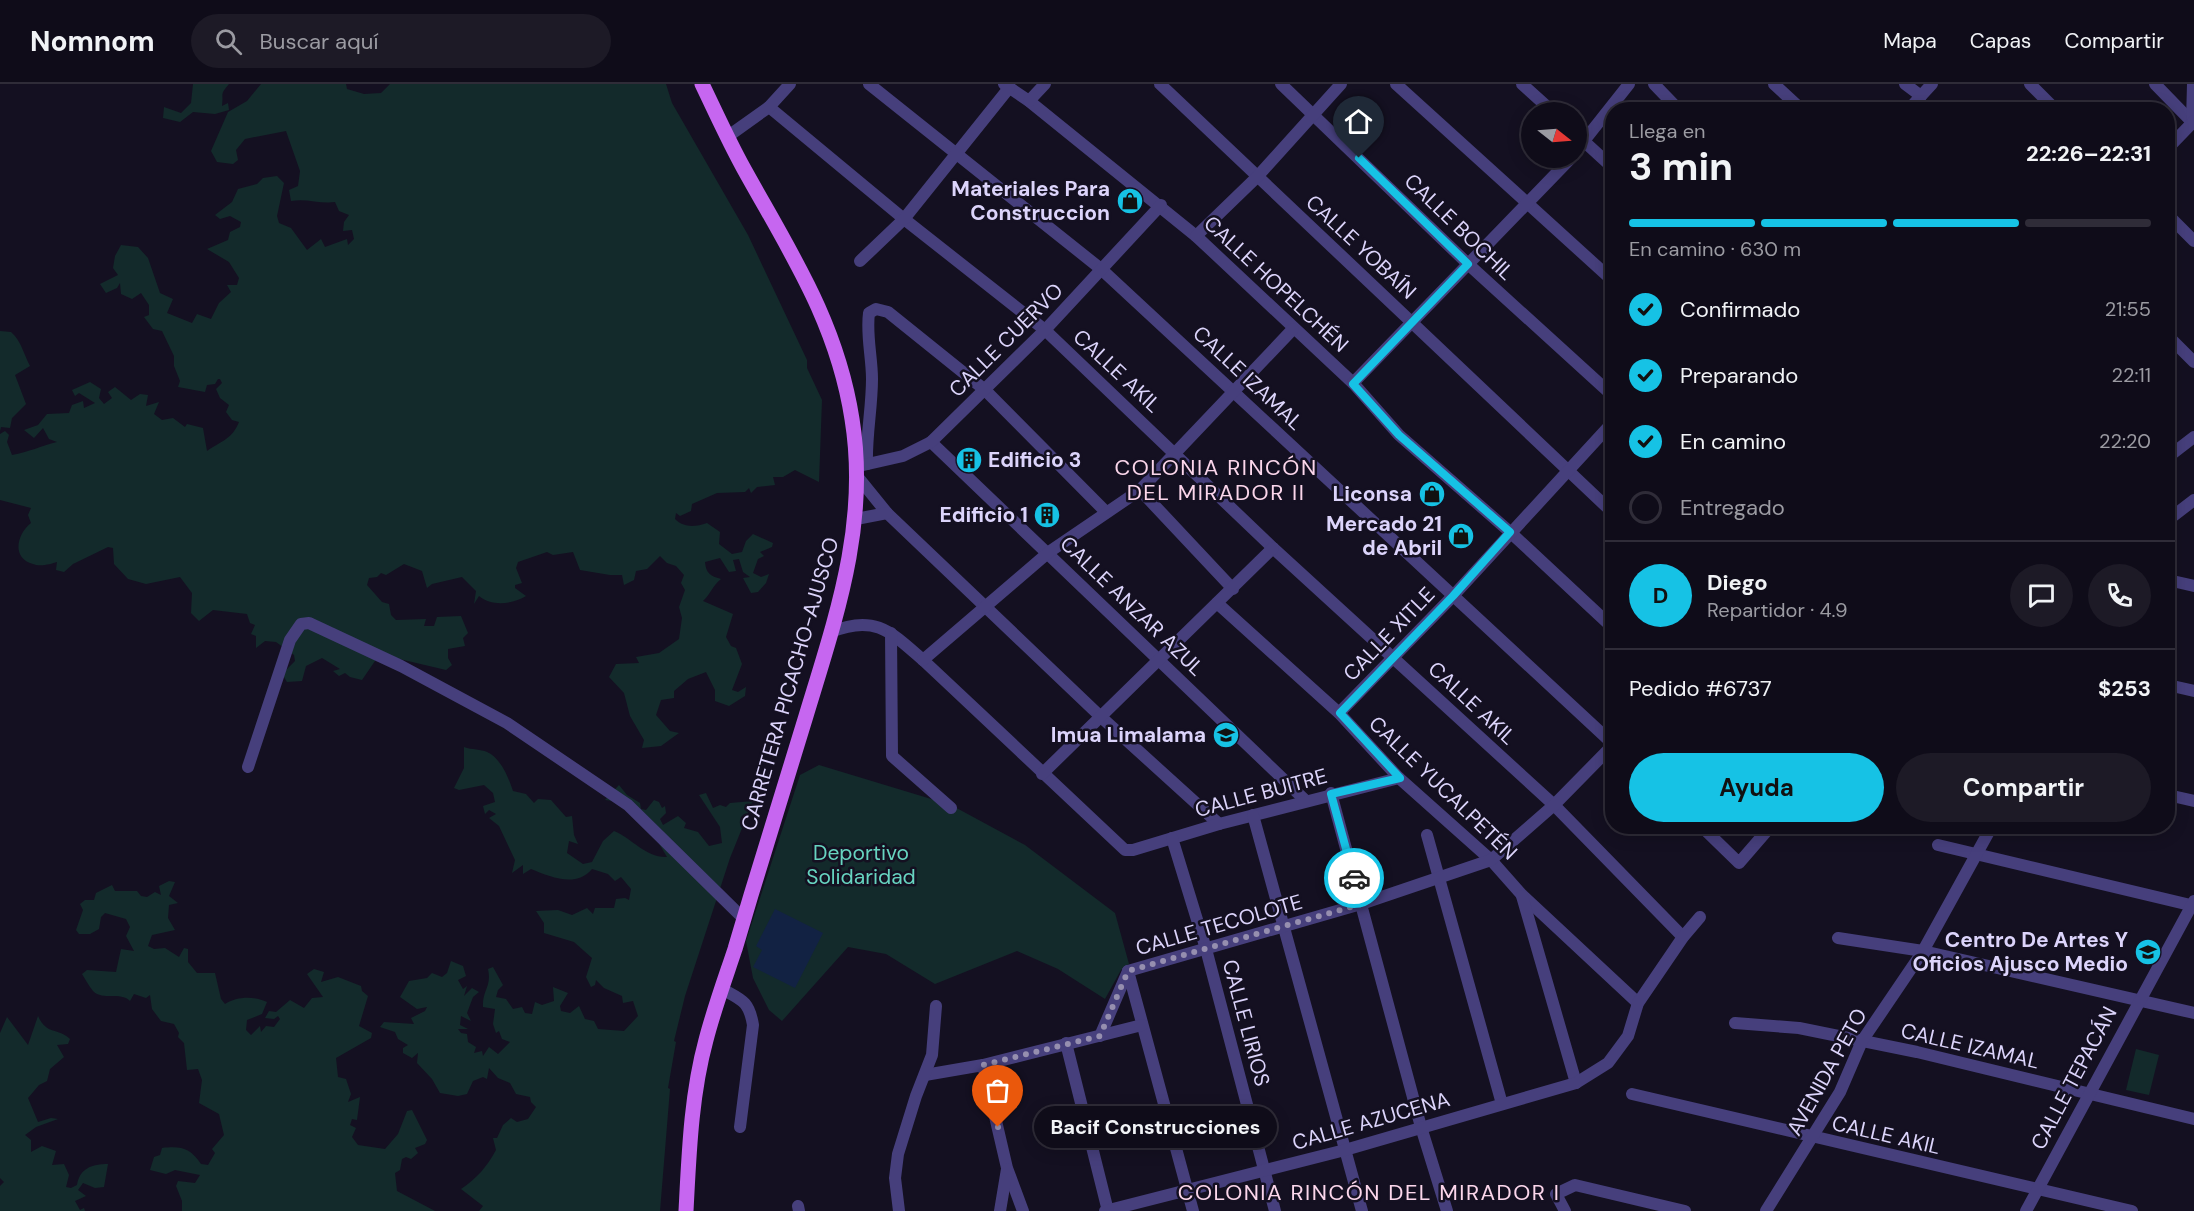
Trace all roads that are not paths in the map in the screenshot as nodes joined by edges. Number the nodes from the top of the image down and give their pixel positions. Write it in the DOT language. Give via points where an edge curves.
graph roads {
  1 [pos="702,84"];
  2 [pos="790,84"];
  3 [pos="869,84"];
  4 [pos="1044,84"];
  5 [pos="1160,84"];
  6 [pos="1281,84"];
  7 [pos="1341,84"];
  8 [pos="1396,84"];
  9 [pos="1522,84"];
  10 [pos="1629,84"];
  11 [pos="1654,84"];
  12 [pos="1774,84"];
  13 [pos="1905,84"];
  14 [pos="1932,84"];
  15 [pos="2030,84"];
  16 [pos="2155,84"];
  17 [pos="2193,84"];
  18 [pos="1007,86"];
  19 [pos="1921,96"];
  20 [pos="1029,101"];
  21 [pos="1542,102"];
  22 [pos="1613,102"];
  23 [pos="1671,102"];
  24 [pos="1793,102"];
  25 [pos="1915,102"];
  26 [pos="2048,102"];
  27 [pos="2173,102"];
  28 [pos="2175,105"];
  29 [pos="769,107"];
  30 [pos="1605,112"];
  31 [pos="1313,113"];
  32 [pos="2193,123"];
  33 [pos="1587,133"];
  34 [pos="727,137"];
  35 [pos="2175,141"];
  36 [pos="1587,148"];
  37 [pos="956,155"];
  38 [pos="1605,162"];
  39 [pos="1561,168"];
  40 [pos="1257,177"];
  41 [pos="1529,202"];
  42 [pos="1161,205"];
  43 [pos="904,219"];
  44 [pos="2175,223"];
  45 [pos="1196,236"];
  46 [pos="2194,241"];
  47 [pos="861,261"];
  48 [pos="1468,264"];
  49 [pos="1101,269"];
  50 [pos="1605,273"];
  51 [pos="1414,323"];
  52 [pos="1293,329"];
  53 [pos="1045,330"];
  54 [pos="2175,343"];
  55 [pos="2194,362"];
  56 [pos="1353,384"];
  57 [pos="1605,389"];
  58 [pos="985,390"];
  59 [pos="1233,391"];
  60 [pos="1605,431"];
  61 [pos="2194,437"];
  62 [pos="931,442"];
  63 [pos="2175,449"];
  64 [pos="1174,451"];
  65 [pos="860,469"];
  66 [pos="1568,471"];
  67 [pos="1140,490"];
  68 [pos="2194,500"];
  69 [pos="1605,505"];
  70 [pos="1105,511"];
  71 [pos="887,513"];
  72 [pos="2175,515"];
  73 [pos="856,519"];
  74 [pos="1510,532"];
  75 [pos="1273,548"];
  76 [pos="1048,552"];
  77 [pos="2175,582"];
  78 [pos="2194,586"];
  79 [pos="1233,589"];
  80 [pos="1453,596"];
  81 [pos="1217,603"];
  82 [pos="985,607"];
  83 [pos="1605,620"];
  84 [pos="831,632"];
  85 [pos="891,633"];
  86 [pos="1393,657"];
  87 [pos="923,660"];
  88 [pos="1160,660"];
  89 [pos="2175,687"];
  90 [pos="2194,691"];
  91 [pos="1340,713"];
  92 [pos="1101,717"];
  93 [pos="1605,738"];
  94 [pos="1605,752"];
  95 [pos="248,767"];
  96 [pos="1042,774"];
  97 [pos="1400,778"];
  98 [pos="1331,794"];
  99 [pos="2175,797"];
  100 [pos="1305,800"];
  101 [pos="2194,801"];
  102 [pos="1554,805"];
  103 [pos="951,808"];
  104 [pos="1253,815"];
  105 [pos="1219,824"];
  106 [pos="1709,834"];
  107 [pos="1764,834"];
  108 [pos="1988,834"];
  109 [pos="1427,835"];
  110 [pos="1172,838"];
  111 [pos="1938,845"];
  112 [pos="1977,853"];
  113 [pos="1491,860"];
  114 [pos="1441,879"];
  115 [pos="1522,895"];
  116 [pos="1361,904"];
  117 [pos="2193,904"];
  118 [pos="1700,917"];
  119 [pos="744,919"];
  120 [pos="1284,927"];
  121 [pos="1683,938"];
  122 [pos="1838,938"];
  123 [pos="1206,949"];
  124 [pos="1923,951"];
  125 [pos="1128,971"];
  126 [pos="722,989"];
  127 [pos="2138,999"];
  128 [pos="1638,1003"];
  129 [pos="936,1006"];
  130 [pos="2194,1013"];
  131 [pos="1735,1023"];
  132 [pos="1142,1025"];
  133 [pos="1100,1036"];
  134 [pos="1862,1041"];
  135 [pos="1066,1043"];
  136 [pos="983,1065"];
  137 [pos="926,1075"];
  138 [pos="1576,1083"];
  139 [pos="1632,1094"];
  140 [pos="2087,1094"];
  141 [pos="1503,1104"];
  142 [pos="2194,1119"];
  143 [pos="740,1127"];
  144 [pos="1420,1127"];
  145 [pos="1813,1138"];
  146 [pos="1345,1150"];
  147 [pos="1007,1168"];
  148 [pos="1264,1171"];
  149 [pos="2037,1189"];
  150 [pos="1188,1191"];
  151 [pos="686,1211"];
  152 [pos="899,1211"];
  153 [pos="1000,1211"];
  154 [pos="1023,1211"];
  155 [pos="1107,1211"];
  156 [pos="1193,1211"];
  157 [pos="1275,1211"];
  158 [pos="1362,1211"];
  159 [pos="1448,1211"];
  160 [pos="1565,1211"];
  161 [pos="1685,1211"];
  162 [pos="1766,1211"];
  163 [pos="2026,1211"];
  164 [pos="2132,1211"];
  1 -- 34 [label="main road, CARRETERA PICACHO-AJUSCO"];
  2 -- 29 [label="street"];
  3 -- 37 [label="street, CALLE IZAMAL"];
  4 -- 20 [label="street"];
  5 -- 40 [label="street, CALLE YOBAÍN"];
  6 -- 31 [label="street, CALLE BOCHIL"];
  7 -- 31 [label="street"];
  8 -- 41 [label="street"];
  9 -- 21 [label="street"];
  10 -- 22 [label="street"];
  11 -- 23 [label="street"];
  12 -- 24 [label="street"];
  13 -- 19 [label="street"];
  14 -- 19 [label="street"];
  15 -- 26 [label="street"];
  16 -- 27 [label="street"];
  17 -- 32 [label="street"];
  18 -- 20 [label="street, CALLE HOPELCHÉN"];
  18 -- 37 [label="street"];
  19 -- 25 [label="street"];
  20 -- 42 [label="street, CALLE HOPELCHÉN"];
  28 -- 32 [label="street"];
  29 -- 34 [label="street"];
  29 -- 43 [label="street, CALLE AKIL"];
  30 -- 33 [label="street"];
  31 -- 40 [label="street"];
  31 -- 48 [label="street, CALLE BOCHIL"];
  32 -- 35 [label="street"];
  34 -- 65 [label="main road, CARRETERA PICACHO-AJUSCO" via="820,307 843,379"];
  36 -- 38 [label="street"];
  37 -- 43 [label="street"];
  37 -- 49 [label="street, CALLE IZAMAL"];
  39 -- 41 [label="street"];
  40 -- 45 [label="street"];
  40 -- 51 [label="street, CALLE YOBAÍN"];
  41 -- 48 [label="street"];
  41 -- 50 [label="street"];
  42 -- 45 [label="street, CALLE HOPELCHÉN"];
  42 -- 49 [label="street, CALLE CUERVO"];
  43 -- 47 [label="street"];
  43 -- 53 [label="street, CALLE AKIL"];
  44 -- 46 [label="street"];
  45 -- 52 [label="street, CALLE HOPELCHÉN"];
  48 -- 51 [label="street"];
  48 -- 57 [label="street, CALLE BOCHIL"];
  49 -- 53 [label="street, CALLE CUERVO"];
  49 -- 59 [label="street, CALLE IZAMAL"];
  51 -- 56 [label="street"];
  51 -- 66 [label="street, CALLE YOBAÍN"];
  52 -- 56 [label="street, CALLE HOPELCHÉN"];
  52 -- 59 [label="street"];
  53 -- 58 [label="street, CALLE CUERVO"];
  53 -- 64 [label="street, CALLE AKIL"];
  54 -- 55 [label="street"];
  56 -- 74 [label="street, CALLE HOPELCHÉN" via="1399,435"];
  58 -- 62 [label="street, CALLE CUERVO"];
  58 -- 65 [label="street" via="888,312 876,309 869,313 872,379"];
  58 -- 70 [label="street"];
  59 -- 64 [label="street"];
  59 -- 80 [label="street, CALLE IZAMAL"];
  60 -- 66 [label="street, CALLE XITLE"];
  61 -- 63 [label="street"];
  62 -- 65 [label="street, CALLE CUERVO" via="903,456"];
  62 -- 76 [label="street, CALLE ANZAR AZUL"];
  64 -- 67 [label="street"];
  64 -- 75 [label="street, CALLE AKIL"];
  65 -- 71 [label="street"];
  65 -- 73 [label="main road, CARRETERA PICACHO-AJUSCO"];
  66 -- 69 [label="street, CALLE YOBAÍN"];
  66 -- 74 [label="street, CALLE XITLE"];
  67 -- 70 [label="street"];
  67 -- 79 [label="street"];
  68 -- 72 [label="street"];
  70 -- 76 [label="street"];
  71 -- 73 [label="street"];
  71 -- 82 [label="street"];
  73 -- 84 [label="main road, CARRETERA PICACHO-AJUSCO"];
  74 -- 80 [label="street, CALLE XITLE"];
  74 -- 83 [label="street, CALLE HOPELCHÉN"];
  75 -- 79 [label="street"];
  75 -- 86 [label="street, CALLE AKIL"];
  76 -- 82 [label="street"];
  76 -- 88 [label="street, CALLE ANZAR AZUL"];
  77 -- 78 [label="street"];
  79 -- 81 [label="street"];
  80 -- 86 [label="street, CALLE XITLE"];
  80 -- 93 [label="street, CALLE IZAMAL"];
  81 -- 88 [label="street"];
  81 -- 91 [label="street, CALLE YUCALPETÉN"];
  82 -- 87 [label="street"];
  82 -- 92 [label="street"];
  84 -- 85 [label="street" via="864,623"];
  84 -- 119 [label="main road, CARRETERA PICACHO-AJUSCO"];
  85 -- 87 [label="street"];
  85 -- 103 [label="street" via="892,756"];
  86 -- 91 [label="street, CALLE XITLE"];
  86 -- 102 [label="street, CALLE AKIL"];
  87 -- 96 [label="street"];
  88 -- 92 [label="street"];
  88 -- 100 [label="street, CALLE ANZAR AZUL"];
  89 -- 90 [label="street"];
  91 -- 97 [label="street, CALLE YUCALPETÉN"];
  92 -- 96 [label="street"];
  92 -- 105 [label="street"];
  94 -- 102 [label="street"];
  95 -- 119 [label="street" via="290,640 301,624 309,623 401,666 507,723 628,805"];
  96 -- 110 [label="street, CALLE BUITRE" via="1118,847 1133,850"];
  97 -- 98 [label="street, CALLE BUITRE"];
  97 -- 113 [label="street, CALLE YUCALPETÉN"];
  98 -- 100 [label="street, CALLE BUITRE"];
  98 -- 116 [label="street"];
  99 -- 101 [label="street"];
  100 -- 104 [label="street, CALLE BUITRE"];
  102 -- 113 [label="street"];
  102 -- 121 [label="street, CALLE AKIL"];
  104 -- 105 [label="street, CALLE BUITRE"];
  104 -- 120 [label="street"];
  105 -- 110 [label="street, CALLE BUITRE"];
  106 -- 107 [label="street" via="1739,863"];
  108 -- 112 [label="street, AVENIDA PETO"];
  109 -- 114 [label="street"];
  110 -- 123 [label="street, CALLE LIRIOS"];
  111 -- 112 [label="street"];
  112 -- 117 [label="street"];
  112 -- 124 [label="street, AVENIDA PETO"];
  113 -- 114 [label="street, CALLE TECOLOTE"];
  113 -- 115 [label="street, CALLE YUCALPETÉN"];
  114 -- 116 [label="street, CALLE TECOLOTE"];
  114 -- 141 [label="street"];
  115 -- 128 [label="street, CALLE YUCALPETÉN"];
  115 -- 138 [label="street"];
  116 -- 120 [label="street, CALLE TECOLOTE"];
  116 -- 144 [label="street"];
  117 -- 127 [label="street, CALLE TEPACÁN"];
  118 -- 121 [label="street, CALLE AZUCENA"];
  119 -- 126 [label="main road, CARRETERA PICACHO-AJUSCO"];
  120 -- 123 [label="street, CALLE TECOLOTE"];
  120 -- 146 [label="street"];
  121 -- 128 [label="street, CALLE AZUCENA"];
  122 -- 124 [label="street"];
  123 -- 125 [label="street, CALLE TECOLOTE"];
  123 -- 148 [label="street, CALLE LIRIOS"];
  124 -- 127 [label="street"];
  124 -- 134 [label="street, AVENIDA PETO"];
  125 -- 132 [label="street"];
  125 -- 133 [label="street, CALLE TECOLOTE"];
  126 -- 143 [label="street" via="743,1000 750,1009 753,1025"];
  126 -- 151 [label="main road, CARRETERA PICACHO-AJUSCO" via="705,1041 690,1134"];
  127 -- 130 [label="street"];
  127 -- 140 [label="street, CALLE TEPACÁN"];
  128 -- 138 [label="street, CALLE AZUCENA" via="1628,1036 1608,1063"];
  129 -- 137 [label="street" via="932,1055"];
  131 -- 134 [label="street, CALLE IZAMAL" via="1799,1028"];
  132 -- 133 [label="street"];
  132 -- 150 [label="street"];
  133 -- 135 [label="street"];
  134 -- 140 [label="street, CALLE IZAMAL"];
  134 -- 145 [label="street, AVENIDA PETO" via="1840,1092"];
  135 -- 136 [label="street"];
  135 -- 155 [label="street"];
  136 -- 137 [label="street"];
  136 -- 147 [label="street"];
  137 -- 152 [label="street" via="898,1154 895,1178"];
  138 -- 141 [label="street, CALLE AZUCENA"];
  139 -- 145 [label="street, CALLE AKIL"];
  140 -- 142 [label="street, CALLE IZAMAL"];
  140 -- 149 [label="street, CALLE TEPACÁN"];
  141 -- 144 [label="street, CALLE AZUCENA"];
  144 -- 146 [label="street, CALLE AZUCENA"];
  144 -- 159 [label="street"];
  145 -- 149 [label="street, CALLE AKIL"];
  145 -- 162 [label="street, AVENIDA PETO"];
  146 -- 148 [label="street, CALLE AZUCENA"];
  146 -- 158 [label="street"];
  147 -- 153 [label="street"];
  147 -- 154 [label="street"];
  148 -- 150 [label="street, CALLE AZUCENA"];
  148 -- 157 [label="street, CALLE LIRIOS"];
  149 -- 163 [label="street, CALLE TEPACÁN"];
  149 -- 164 [label="street, CALLE AKIL"];
  150 -- 155 [label="street, CALLE AZUCENA"];
  150 -- 156 [label="street"];
  160 -- 161 [label="street" via="1556,1194 1575,1185"];
}
